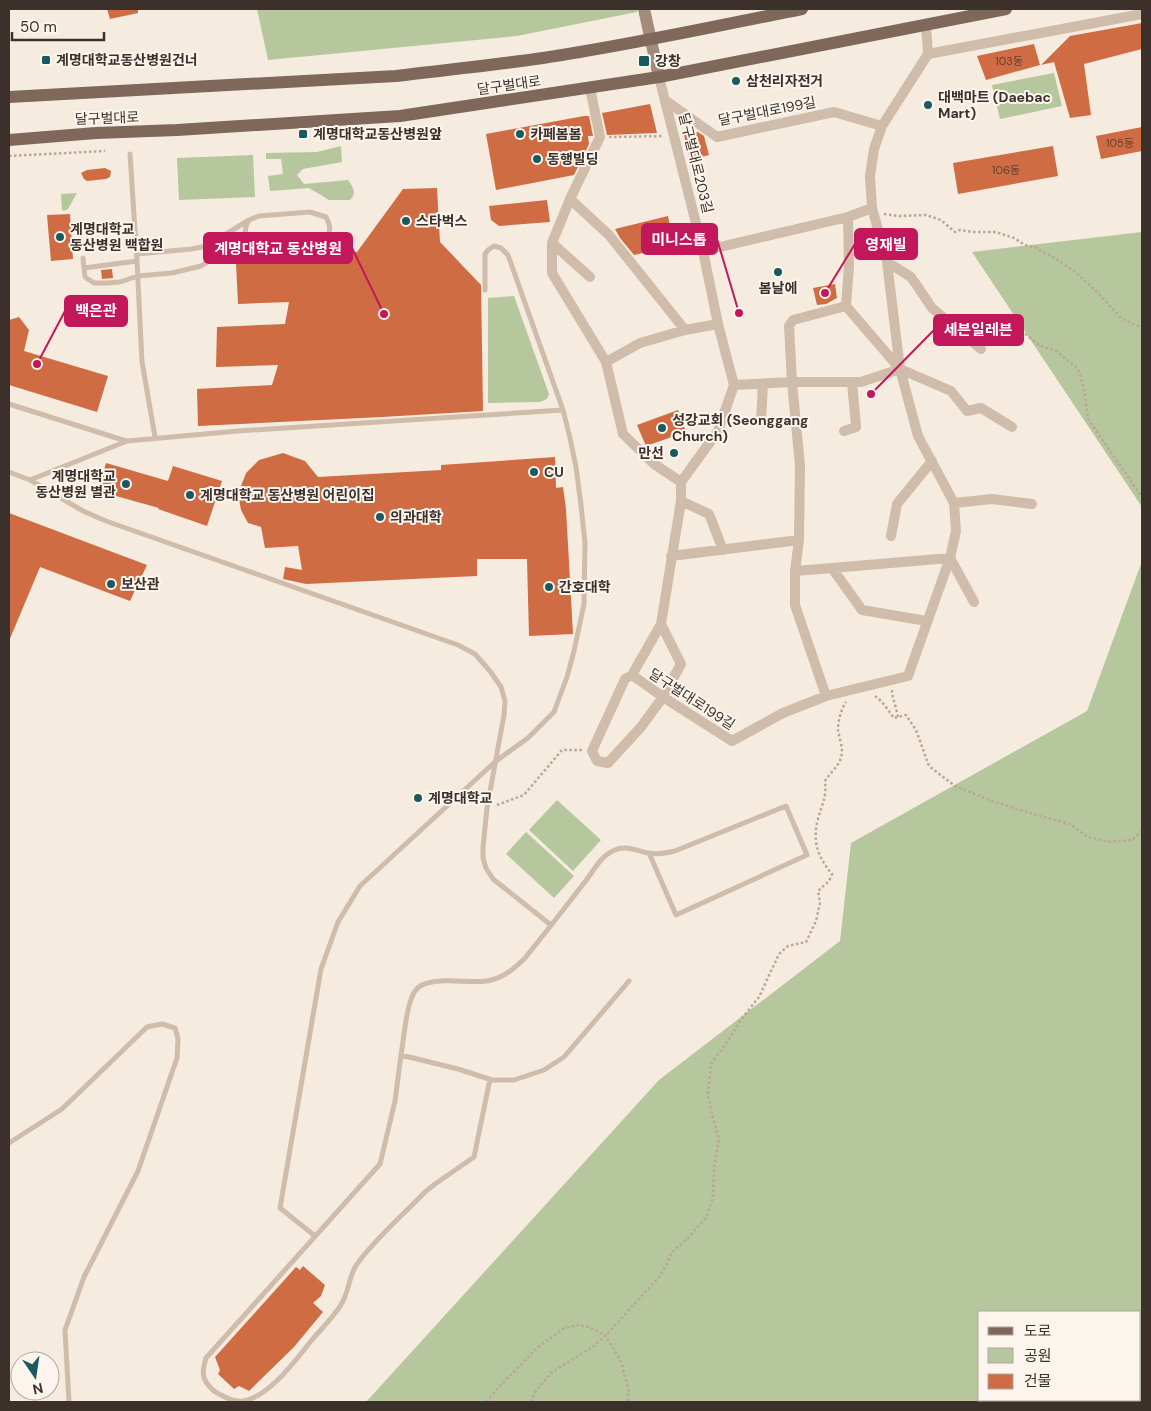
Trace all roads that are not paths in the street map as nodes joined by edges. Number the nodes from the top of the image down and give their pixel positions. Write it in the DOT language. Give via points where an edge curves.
graph roads {
  1 [pos="644,9"];
  2 [pos="802,9"];
  3 [pos="1006,9"];
  4 [pos="1142,14"];
  5 [pos="926,25"];
  6 [pos="651,39"];
  7 [pos="928,54"];
  8 [pos="659,78"];
  9 [pos="590,88"];
  10 [pos="9,97"];
  11 [pos="665,100"];
  12 [pos="882,126"];
  13 [pos="9,140"];
  14 [pos="130,154"];
  15 [pos="570,198"];
  16 [pos="873,211"];
  17 [pos="848,217"];
  18 [pos="249,220"];
  19 [pos="552,243"];
  20 [pos="256,249"];
  21 [pos="703,250"];
  22 [pos="137,254"];
  23 [pos="83,258"];
  24 [pos="137,261"];
  25 [pos="887,262"];
  26 [pos="84,268"];
  27 [pos="138,276"];
  28 [pos="590,277"];
  29 [pos="485,290"];
  30 [pos="846,306"];
  31 [pos="718,324"];
  32 [pos="685,330"];
  33 [pos="981,349"];
  34 [pos="606,362"];
  35 [pos="900,369"];
  36 [pos="792,382"];
  37 [pos="852,382"];
  38 [pos="763,384"];
  39 [pos="734,385"];
  40 [pos="9,404"];
  41 [pos="563,410"];
  42 [pos="761,422"];
  43 [pos="1012,427"];
  44 [pos="844,431"];
  45 [pos="155,437"];
  46 [pos="127,441"];
  47 [pos="932,461"];
  48 [pos="9,472"];
  49 [pos="30,480"];
  50 [pos="681,482"];
  51 [pos="681,501"];
  52 [pos="954,503"];
  53 [pos="1032,504"];
  54 [pos="891,536"];
  55 [pos="799,540"];
  56 [pos="722,550"];
  57 [pos="672,556"];
  58 [pos="950,558"];
  59 [pos="832,568"];
  60 [pos="795,570"];
  61 [pos="974,602"];
  62 [pos="927,621"];
  63 [pos="660,624"];
  64 [pos="632,675"];
  65 [pos="826,696"];
  66 [pos="663,697"];
  67 [pos="496,762"];
  68 [pos="649,854"];
  69 [pos="552,925"];
  70 [pos="629,981"];
  71 [pos="401,1055"];
  72 [pos="490,1079"];
  73 [pos="9,1143"];
  74 [pos="315,1236"];
  75 [pos="69,1402"];
  1 -- 6 [label="street, 달구벌대로203길"];
  2 -- 6 [label="main road, 달구벌대로"];
  3 -- 5 [label="main road, 달구벌대로"];
  4 -- 7 [label="street"];
  5 -- 7 [label="street"];
  5 -- 8 [label="main road, 달구벌대로"];
  6 -- 8 [label="street, 달구벌대로203길"];
  6 -- 10 [label="main road, 달구벌대로" via="544,58 396,76"];
  7 -- 12 [label="street, 달구벌대로199길"];
  8 -- 9 [label="main road, 달구벌대로"];
  8 -- 11 [label="street, 달구벌대로203길"];
  9 -- 13 [label="main road, 달구벌대로" via="400,116"];
  9 -- 15 [label="street" via="600,137"];
  11 -- 12 [label="street, 달구벌대로199길" via="717,137 834,112"];
  11 -- 21 [label="street, 달구벌대로203길"];
  12 -- 16 [label="street, 달구벌대로199길" via="870,176"];
  14 -- 22 [label="lane"];
  15 -- 19 [label="street"];
  15 -- 32 [label="street" via="609,235"];
  16 -- 17 [label="street"];
  16 -- 25 [label="street, 달구벌대로199길"];
  17 -- 21 [label="street"];
  17 -- 30 [label="street"];
  18 -- 20 [label="lane" via="244,231 248,243"];
  18 -- 20 [label="lane" via="266,215 310,212 326,217 329,226 327,238 318,243"];
  18 -- 22 [label="lane" via="206,246"];
  19 -- 28 [label="street"];
  19 -- 34 [label="street" via="552,273"];
  20 -- 27 [label="lane" via="217,256 201,266 180,272"];
  21 -- 31 [label="street, 달구벌대로203길"];
  22 -- 24 [label="lane"];
  23 -- 26 [label="lane"];
  24 -- 26 [label="lane"];
  24 -- 27 [label="lane"];
  25 -- 33 [label="street" via="911,277 932,308"];
  25 -- 35 [label="street, 달구벌대로199길"];
  26 -- 27 [label="lane" via="85,277 94,283 120,282"];
  27 -- 45 [label="lane" via="142,362"];
  29 -- 41 [label="lane" via="485,254 494,246 501,248 508,255"];
  30 -- 35 [label="street, 달구벌대로199길"];
  30 -- 36 [label="street" via="793,320 789,326"];
  31 -- 32 [label="street"];
  31 -- 39 [label="street, 달구벌대로203길"];
  32 -- 34 [label="street" via="640,343"];
  34 -- 50 [label="street" via="624,434 654,464"];
  35 -- 37 [label="street"];
  35 -- 43 [label="street, 달구벌대로199길" via="951,391 967,411 981,408"];
  35 -- 47 [label="street, 달구벌대로199길" via="918,436"];
  36 -- 37 [label="street"];
  36 -- 38 [label="street"];
  36 -- 55 [label="street" via="800,466"];
  37 -- 44 [label="street" via="856,427"];
  38 -- 39 [label="street"];
  38 -- 42 [label="street"];
  39 -- 50 [label="street" via="718,432"];
  40 -- 46 [label="lane"];
  41 -- 45 [label="lane"];
  41 -- 67 [label="lane" via="581,505 585,544 584,604 574,652 554,712 528,738"];
  45 -- 46 [label="lane"];
  46 -- 49 [label="lane"];
  47 -- 52 [label="street, 달구벌대로199길"];
  47 -- 54 [label="street" via="897,504"];
  48 -- 49 [label="lane"];
  49 -- 67 [label="lane" via="106,521 367,612 475,654 501,687 505,701"];
  50 -- 51 [label="street"];
  51 -- 56 [label="street" via="709,514"];
  51 -- 57 [label="street"];
  52 -- 53 [label="street" via="992,499"];
  52 -- 58 [label="street, 달구벌대로199길" via="956,531"];
  55 -- 56 [label="street"];
  55 -- 60 [label="street"];
  56 -- 57 [label="street"];
  57 -- 63 [label="street"];
  58 -- 59 [label="street"];
  58 -- 61 [label="street"];
  58 -- 62 [label="street, 달구벌대로199길"];
  59 -- 60 [label="street"];
  59 -- 62 [label="street" via="862,610"];
  60 -- 65 [label="street" via="795,605"];
  62 -- 65 [label="street, 달구벌대로199길" via="908,676"];
  63 -- 64 [label="street"];
  63 -- 66 [label="street" via="681,664"];
  64 -- 66 [label="street, 달구벌대로199길"];
  64 -- 66 [label="street" via="625,679 592,751 596,761 608,763"];
  65 -- 66 [label="street, 달구벌대로199길" via="784,713 732,742"];
  67 -- 69 [label="lane" via="483,847 486,868 493,879"];
  67 -- 74 [label="lane" via="360,886 338,922 321,969 280,1208"];
  68 -- 68 [label="lane" via="675,851 786,806 807,855 676,915"];
  68 -- 69 [label="lane" via="626,848 616,849 607,855"];
  69 -- 71 [label="lane" via="525,958 502,976 487,981 427,982 416,989 409,1006"];
  70 -- 72 [label="lane" via="564,1057 544,1070 514,1080"];
  71 -- 72 [label="lane"];
  71 -- 74 [label="lane" via="395,1101 380,1164"];
  72 -- 74 [label="lane" via="474,1157 435,1184 369,1249 353,1271 343,1302 287,1370 268,1388 245,1401 228,1399 212,1390 202,1371 206,1358"];
  73 -- 75 [label="lane" via="62,1109 147,1027 162,1024 175,1028 177,1058 138,1171 84,1277 65,1330"];
}
